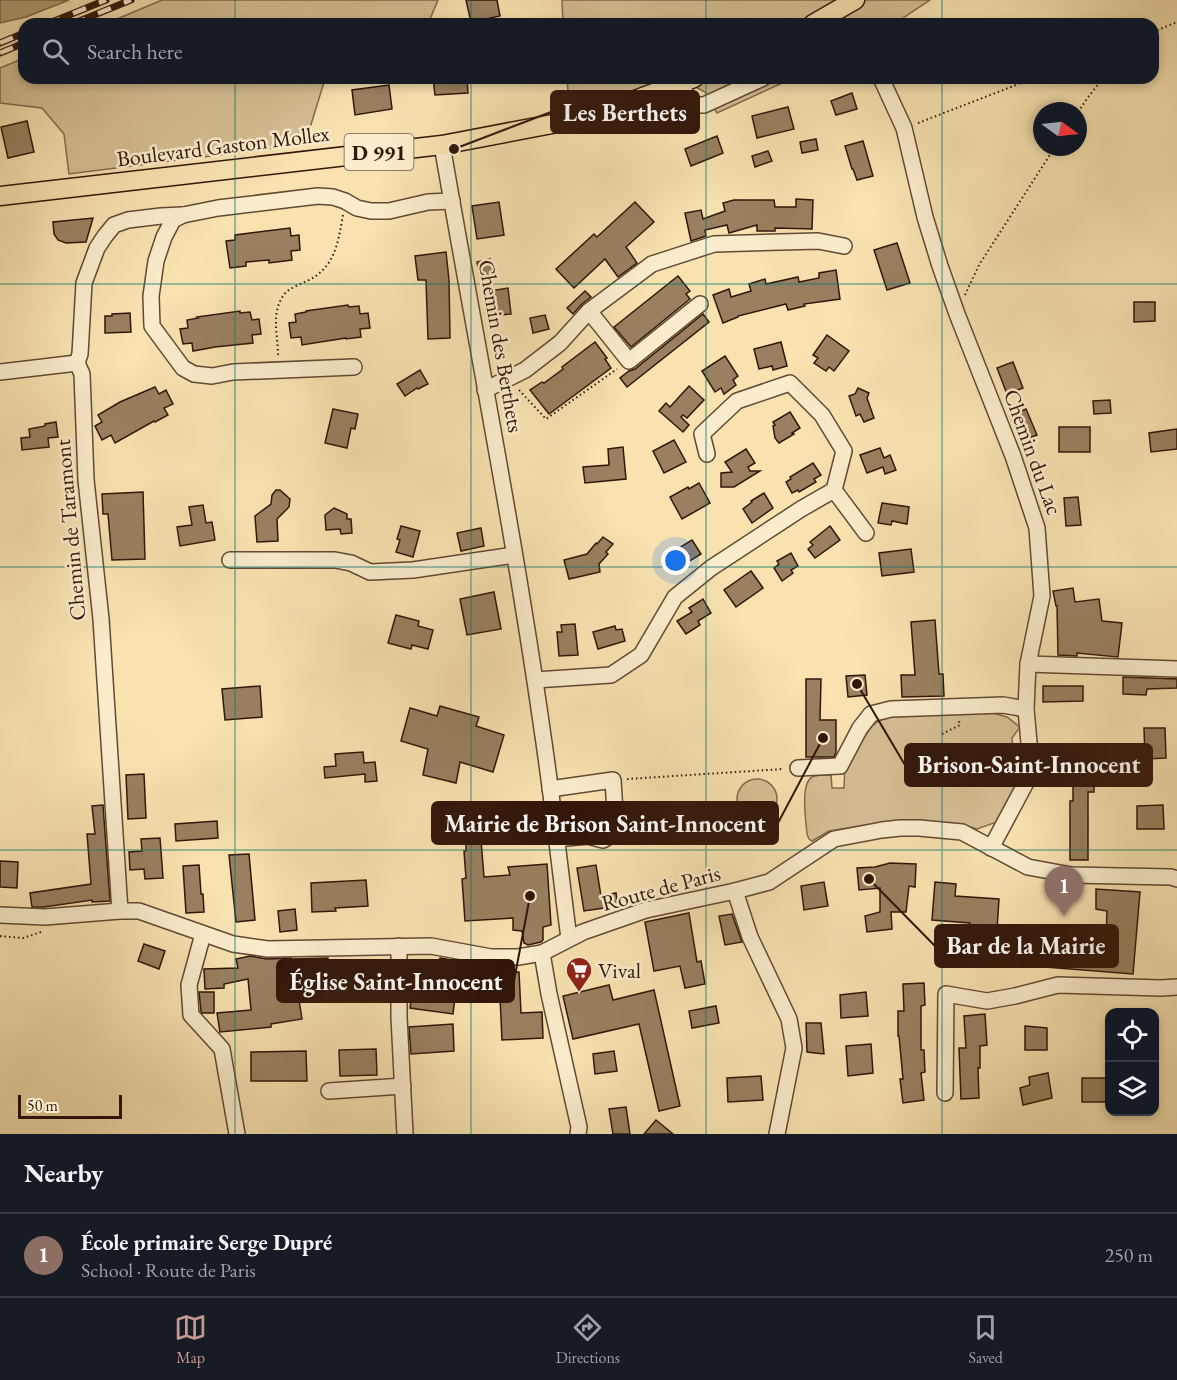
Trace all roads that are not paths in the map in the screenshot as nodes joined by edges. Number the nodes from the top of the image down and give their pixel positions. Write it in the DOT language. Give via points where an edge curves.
graph roads {
  1 [pos="855,0"];
  2 [pos="824,18"];
  3 [pos="680,84"];
  4 [pos="687,84"];
  5 [pos="750,84"];
  6 [pos="884,84"];
  7 [pos="442,145"];
  8 [pos="0,196"];
  9 [pos="452,201"];
  10 [pos="183,215"];
  11 [pos="844,246"];
  12 [pos="700,304"];
  13 [pos="589,311"];
  14 [pos="77,363"];
  15 [pos="354,367"];
  16 [pos="0,372"];
  17 [pos="485,390"];
  18 [pos="707,454"];
  19 [pos="834,490"];
  20 [pos="866,533"];
  21 [pos="514,555"];
  22 [pos="231,560"];
  23 [pos="1028,664"];
  24 [pos="1177,669"];
  25 [pos="535,680"];
  26 [pos="1026,709"];
  27 [pos="798,768"];
  28 [pos="550,789"];
  29 [pos="615,812"];
  30 [pos="554,819"];
  31 [pos="556,839"];
  32 [pos="991,848"];
  33 [pos="1177,879"];
  34 [pos="735,891"];
  35 [pos="120,911"];
  36 [pos="0,915"];
  37 [pos="203,934"];
  38 [pos="569,938"];
  39 [pos="399,946"];
  40 [pos="542,953"];
  41 [pos="1177,987"];
  42 [pos="403,1086"];
  43 [pos="329,1091"];
  44 [pos="945,1093"];
  45 [pos="237,1134"];
  46 [pos="405,1134"];
  47 [pos="578,1134"];
  48 [pos="777,1134"];
  1 -- 2 [label="main road"];
  3 -- 7 [label="main road, Boulevard Gaston Mollex / D 991" via="589,117"];
  4 -- 5 [label="street" via="685,92 696,105"];
  6 -- 23 [label="street, Chemin du Lac" via="904,128 940,266 1037,528 1042,596"];
  7 -- 8 [label="main road, Boulevard Gaston Mollex / D 991"];
  7 -- 9 [label="street, Chemin des Berthets"];
  9 -- 10 [label="street, Chemin de Taramont" via="371,211 333,197 318,196"];
  9 -- 17 [label="street, Chemin des Berthets"];
  10 -- 14 [label="street, Chemin de Taramont" via="128,220 114,225 105,236 84,283"];
  10 -- 15 [label="street" via="173,220 164,237 151,296 152,326 183,368 212,376"];
  11 -- 13 [label="street" via="818,241 714,244 652,264"];
  12 -- 13 [label="street" via="629,361"];
  13 -- 17 [label="street" via="560,343 525,370"];
  14 -- 16 [label="street"];
  14 -- 35 [label="street, Chemin de Taramont" via="82,374 86,480 101,619"];
  17 -- 21 [label="street, Chemin des Berthets"];
  18 -- 19 [label="street" via="702,434 737,401 790,383 822,415 844,452"];
  19 -- 20 [label="street"];
  19 -- 25 [label="street" via="711,568 675,597 641,655 611,675"];
  21 -- 22 [label="street" via="370,572 335,560"];
  21 -- 25 [label="street, Chemin des Berthets"];
  23 -- 24 [label="street"];
  23 -- 26 [label="street, Chemin du Lac"];
  25 -- 28 [label="street, Chemin des Berthets"];
  26 -- 27 [label="street" via="1003,705 891,709 872,714 840,766"];
  26 -- 32 [label="street, Chemin du Lac" via="1029,777"];
  28 -- 29 [label="street" via="613,780"];
  28 -- 30 [label="street, Chemin des Berthets"];
  29 -- 30 [label="street"];
  29 -- 31 [label="street" via="616,828 603,840 588,836"];
  30 -- 31 [label="street, Chemin des Berthets"];
  31 -- 38 [label="street, Chemin des Berthets"];
  32 -- 33 [label="street, Route de Paris" via="1028,867 1071,875"];
  32 -- 34 [label="street, Route de Paris" via="962,832 882,830 834,839 769,882"];
  34 -- 38 [label="street, Route de Paris" via="646,910"];
  34 -- 48 [label="street" via="750,937 789,1019 794,1048"];
  35 -- 36 [label="street, Route de Paris" via="45,917"];
  35 -- 37 [label="street, Route de Paris" via="139,911"];
  37 -- 39 [label="street, Route de Paris" via="268,949"];
  37 -- 45 [label="street" via="189,985 191,1015 222,1049"];
  38 -- 40 [label="street, Route de Paris"];
  39 -- 40 [label="street, Route de Paris" via="431,946 491,957"];
  39 -- 42 [label="street"];
  40 -- 47 [label="street"];
  41 -- 44 [label="street" via="1058,985 987,1001 946,994"];
  42 -- 43 [label="street"];
  42 -- 46 [label="street"];
}
